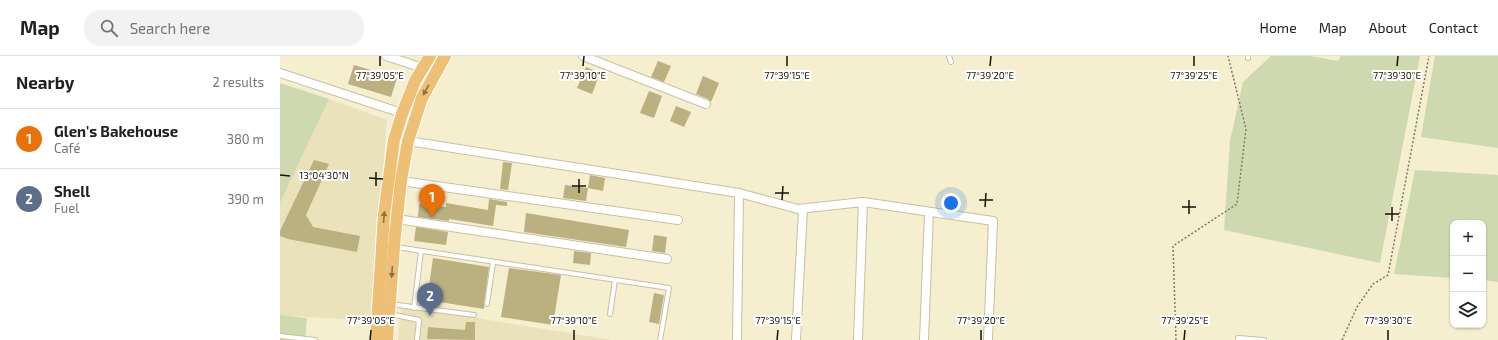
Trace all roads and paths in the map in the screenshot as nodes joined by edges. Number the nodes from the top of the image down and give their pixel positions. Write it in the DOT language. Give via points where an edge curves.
graph roads {
  1 [pos="386,56"];
  2 [pos="430,56"];
  3 [pos="445,56"];
  4 [pos="949,56"];
  5 [pos="1228,56"];
  6 [pos="1429,56"];
  7 [pos="587,57"];
  8 [pos="951,62"];
  9 [pos="423,68"];
  10 [pos="280,73"];
  11 [pos="706,104"];
  12 [pos="402,114"];
  13 [pos="414,117"];
  14 [pos="408,141"];
  15 [pos="401,181"];
  16 [pos="739,193"];
  17 [pos="863,202"];
  18 [pos="803,209"];
  19 [pos="929,212"];
  20 [pos="397,219"];
  21 [pos="678,220"];
  22 [pos="390,239"];
  23 [pos="422,251"];
  24 [pos="667,259"];
  25 [pos="493,262"];
  26 [pos="615,280"];
  27 [pos="487,304"];
  28 [pos="414,308"];
  29 [pos="390,309"];
  30 [pos="610,314"];
  31 [pos="474,315"];
  32 [pos="280,336"];
  33 [pos="315,340"];
  34 [pos="376,340"];
  35 [pos="387,340"];
  36 [pos="417,340"];
  37 [pos="660,340"];
  38 [pos="737,340"];
  39 [pos="796,340"];
  40 [pos="858,340"];
  41 [pos="924,340"];
  42 [pos="988,340"];
  43 [pos="1176,340"];
  44 [pos="1238,340"];
  45 [pos="1264,340"];
  46 [pos="1342,340"];
  1 -- 9 [label="street"];
  2 -- 9 [label="main road"];
  3 -- 13 [label="main road, one-way"];
  4 -- 8 [label="lane"];
  5 -- 43 [label="path" via="1246,130 1237,204 1173,246"];
  6 -- 46 [label="path" via="1388,275 1373,284 1361,301"];
  7 -- 11 [label="street"];
  9 -- 12 [label="main road"];
  10 -- 12 [label="street"];
  12 -- 13 [label="street"];
  22 -- 12 [label="main road, one-way" via="394,140"];
  13 -- 14 [label="main road"];
  14 -- 15 [label="main road"];
  14 -- 16 [label="street"];
  15 -- 20 [label="main road"];
  15 -- 21 [label="street"];
  16 -- 18 [label="street"];
  16 -- 38 [label="street"];
  17 -- 18 [label="street"];
  17 -- 19 [label="street"];
  17 -- 40 [label="street"];
  18 -- 39 [label="street"];
  19 -- 41 [label="street"];
  19 -- 42 [label="street" via="993,221"];
  20 -- 22 [label="main road"];
  20 -- 24 [label="street"];
  22 -- 23 [label="lane"];
  22 -- 29 [label="main road, one-way"];
  22 -- 34 [label="main road"];
  23 -- 25 [label="lane"];
  23 -- 28 [label="lane"];
  25 -- 26 [label="lane"];
  25 -- 27 [label="lane"];
  26 -- 30 [label="lane"];
  26 -- 37 [label="lane" via="669,288"];
  28 -- 29 [label="lane"];
  28 -- 31 [label="lane"];
  29 -- 35 [label="main road"];
  29 -- 36 [label="lane" via="419,320"];
  32 -- 33 [label="lane"];
  44 -- 45 [label="lane"];
}
